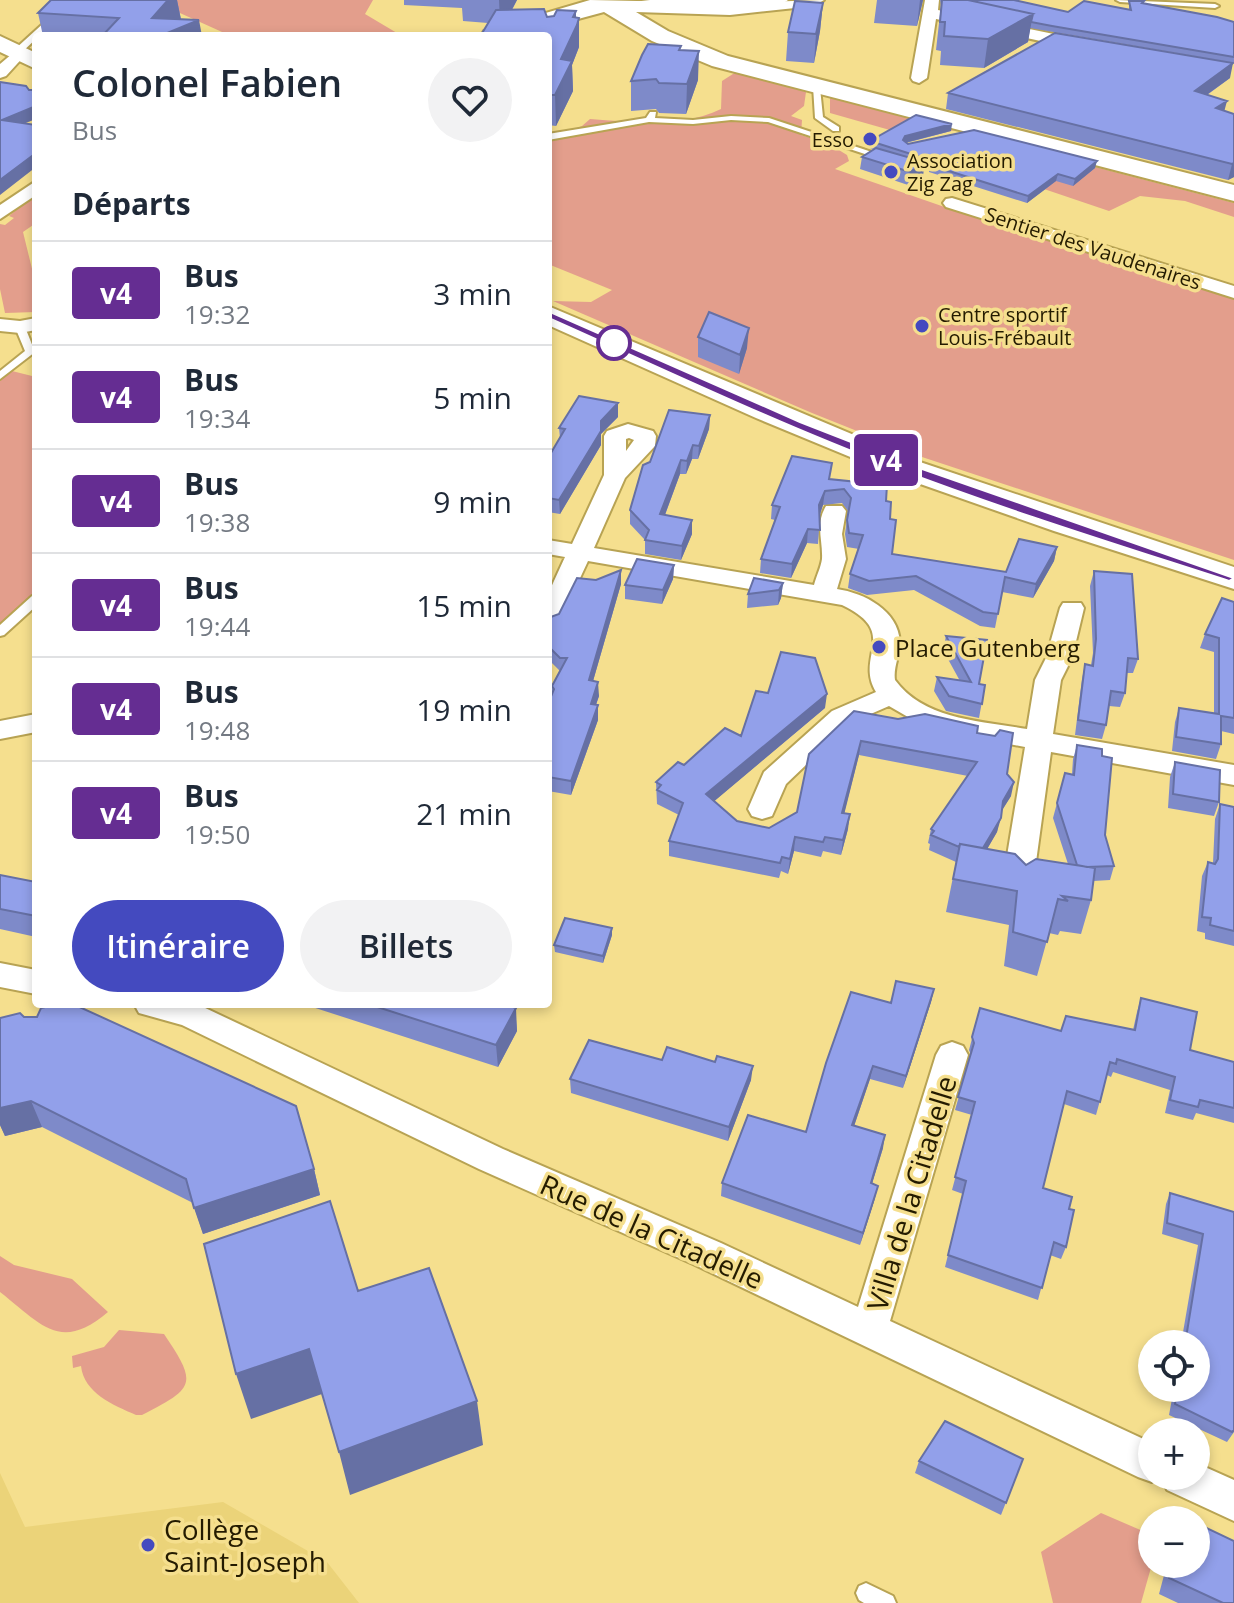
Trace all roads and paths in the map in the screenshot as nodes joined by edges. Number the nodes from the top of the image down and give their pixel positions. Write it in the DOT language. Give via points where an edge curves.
graph roads {
  1 [pos="73,0"];
  2 [pos="781,0"];
  3 [pos="814,0"];
  4 [pos="1120,0"];
  5 [pos="715,2"];
  6 [pos="616,3"];
  7 [pos="932,6"];
  8 [pos="1215,6"];
  9 [pos="40,32"];
  10 [pos="510,32"];
  11 [pos="1050,40"];
  12 [pos="1093,47"];
  13 [pos="1031,50"];
  14 [pos="18,53"];
  15 [pos="0,73"];
  16 [pos="919,78"];
  17 [pos="816,88"];
  18 [pos="836,129"];
  19 [pos="981,129"];
  20 [pos="957,135"];
  21 [pos="552,136"];
  22 [pos="899,162"];
  23 [pos="32,189"];
  24 [pos="1234,193"];
  25 [pos="952,203"];
  26 [pos="0,214"];
  27 [pos="1234,292"];
  28 [pos="552,316"];
  29 [pos="11,325"];
  30 [pos="19,361"];
  31 [pos="32,364"];
  32 [pos="0,376"];
  33 [pos="615,475"];
  34 [pos="834,511"];
  35 [pos="552,548"];
  36 [pos="581,553"];
  37 [pos="1234,578"];
  38 [pos="835,596"];
  39 [pos="32,603"];
  40 [pos="1072,608"];
  41 [pos="552,613"];
  42 [pos="0,632"];
  43 [pos="894,694"];
  44 [pos="32,724"];
  45 [pos="0,730"];
  46 [pos="1039,740"];
  47 [pos="1234,775"];
  48 [pos="762,809"];
  49 [pos="1021,862"];
  50 [pos="0,975"];
  51 [pos="32,981"];
  52 [pos="165,1008"];
  53 [pos="952,1055"];
  54 [pos="869,1331"];
  55 [pos="1138,1456"];
  56 [pos="1210,1490"];
  57 [pos="1234,1501"];
  58 [pos="866,1593"];
  59 [pos="886,1603"];
  1 -- 9 [label="lane"];
  2 -- 5 [label="street"];
  3 -- 6 [label="main road" via="744,9"];
  4 -- 8 [label="lane"];
  5 -- 6 [label="street"];
  6 -- 10 [label="main road" via="589,6"];
  6 -- 17 [label="main road" via="660,36 706,56"];
  7 -- 11 [label="street"];
  7 -- 16 [label="street"];
  11 -- 12 [label="street"];
  11 -- 13 [label="street"];
  14 -- 15 [label="street"];
  17 -- 18 [label="lane" via="819,118"];
  17 -- 19 [label="main road"];
  19 -- 20 [label="lane"];
  19 -- 24 [label="main road"];
  21 -- 22 [label="lane" via="651,117 769,120"];
  23 -- 26 [label="street"];
  25 -- 27 [label="street, Sentier des Vaudenaires"];
  28 -- 37 [label="main road" via="900,466"];
  29 -- 30 [label="lane" via="30,352"];
  30 -- 31 [label="lane"];
  30 -- 32 [label="lane"];
  33 -- 36 [label="street"];
  34 -- 38 [label="street" via="830,534"];
  35 -- 36 [label="street"];
  36 -- 38 [label="street"];
  36 -- 41 [label="street"];
  38 -- 43 [label="street" via="864,604 884,631 882,680"];
  39 -- 42 [label="lane"];
  40 -- 46 [label="street" via="1048,680"];
  43 -- 46 [label="street" via="936,722"];
  43 -- 48 [label="street" via="841,717 774,779"];
  44 -- 45 [label="street"];
  46 -- 47 [label="street"];
  46 -- 49 [label="street"];
  50 -- 51 [label="street"];
  52 -- 54 [label="street, Rue de la Citadelle" via="190,1015"];
  53 -- 54 [label="street, Villa de la Citadelle"];
  54 -- 55 [label="street, Rue de la Citadelle"];
  56 -- 57 [label="street"];
  58 -- 59 [label="lane"];
}
